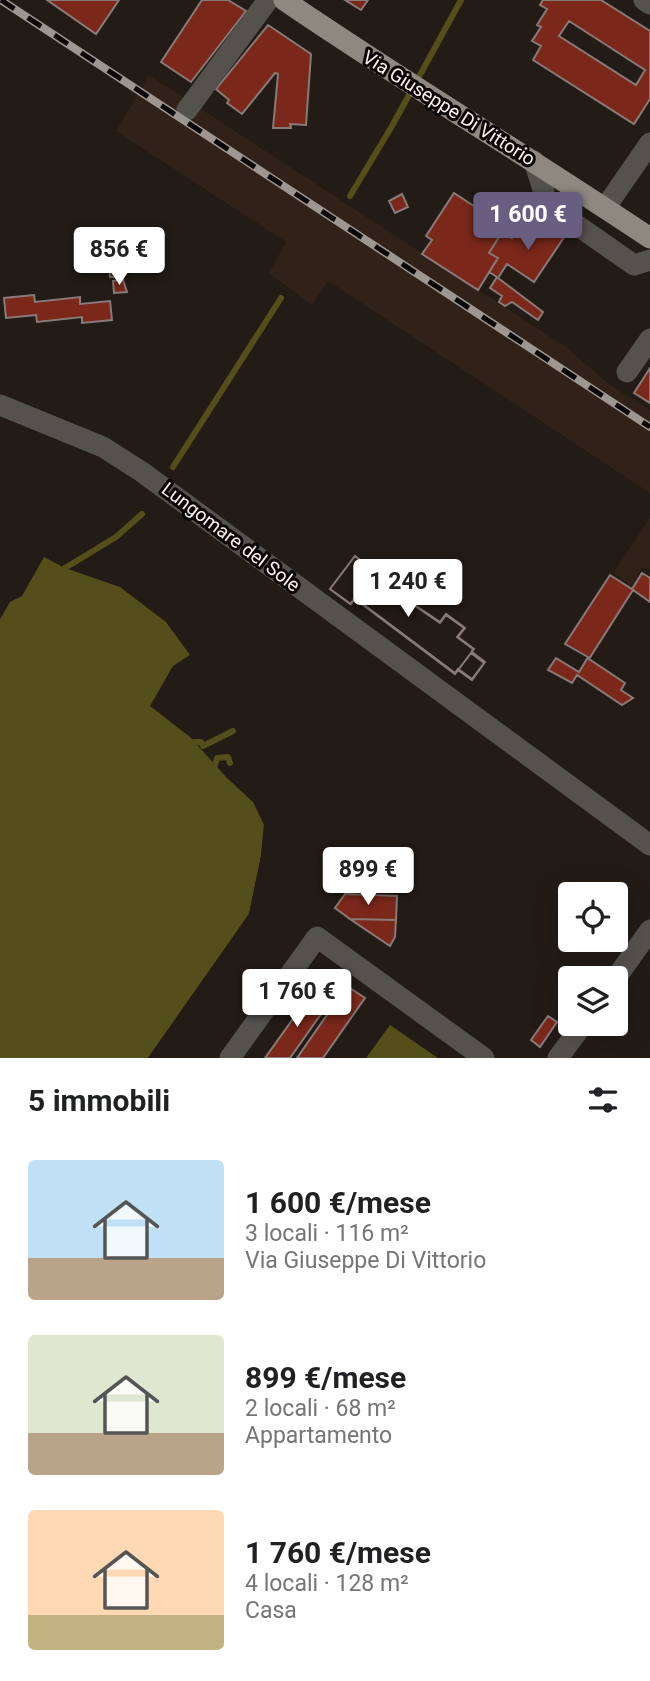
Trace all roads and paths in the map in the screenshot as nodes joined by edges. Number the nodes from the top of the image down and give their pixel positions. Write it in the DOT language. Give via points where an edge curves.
graph roads {
  1 [pos="268,0"];
  2 [pos="284,0"];
  3 [pos="644,0"];
  4 [pos="650,4"];
  5 [pos="187,110"];
  6 [pos="650,143"];
  7 [pos="534,161"];
  8 [pos="605,208"];
  9 [pos="650,238"];
  10 [pos="650,260"];
  11 [pos="650,339"];
  12 [pos="626,372"];
  13 [pos="0,405"];
  14 [pos="650,845"];
  15 [pos="650,930"];
  16 [pos="624,966"];
  17 [pos="574,1036"];
  18 [pos="230,1058"];
  19 [pos="484,1058"];
  20 [pos="558,1058"];
  1 -- 5 [label="street"];
  2 -- 7 [label="main road, Via Giuseppe Di Vittorio"];
  3 -- 4 [label="street"];
  6 -- 8 [label="street"];
  7 -- 8 [label="main road, Via Giuseppe Di Vittorio"];
  7 -- 10 [label="street" via="548,205 634,265"];
  8 -- 9 [label="main road, Via Giuseppe Di Vittorio"];
  11 -- 12 [label="street"];
  13 -- 14 [label="street, Lungomare del Sole" via="103,447 142,472"];
  15 -- 16 [label="street"];
  17 -- 20 [label="street"];
  18 -- 19 [label="street" via="317,936"];
}
